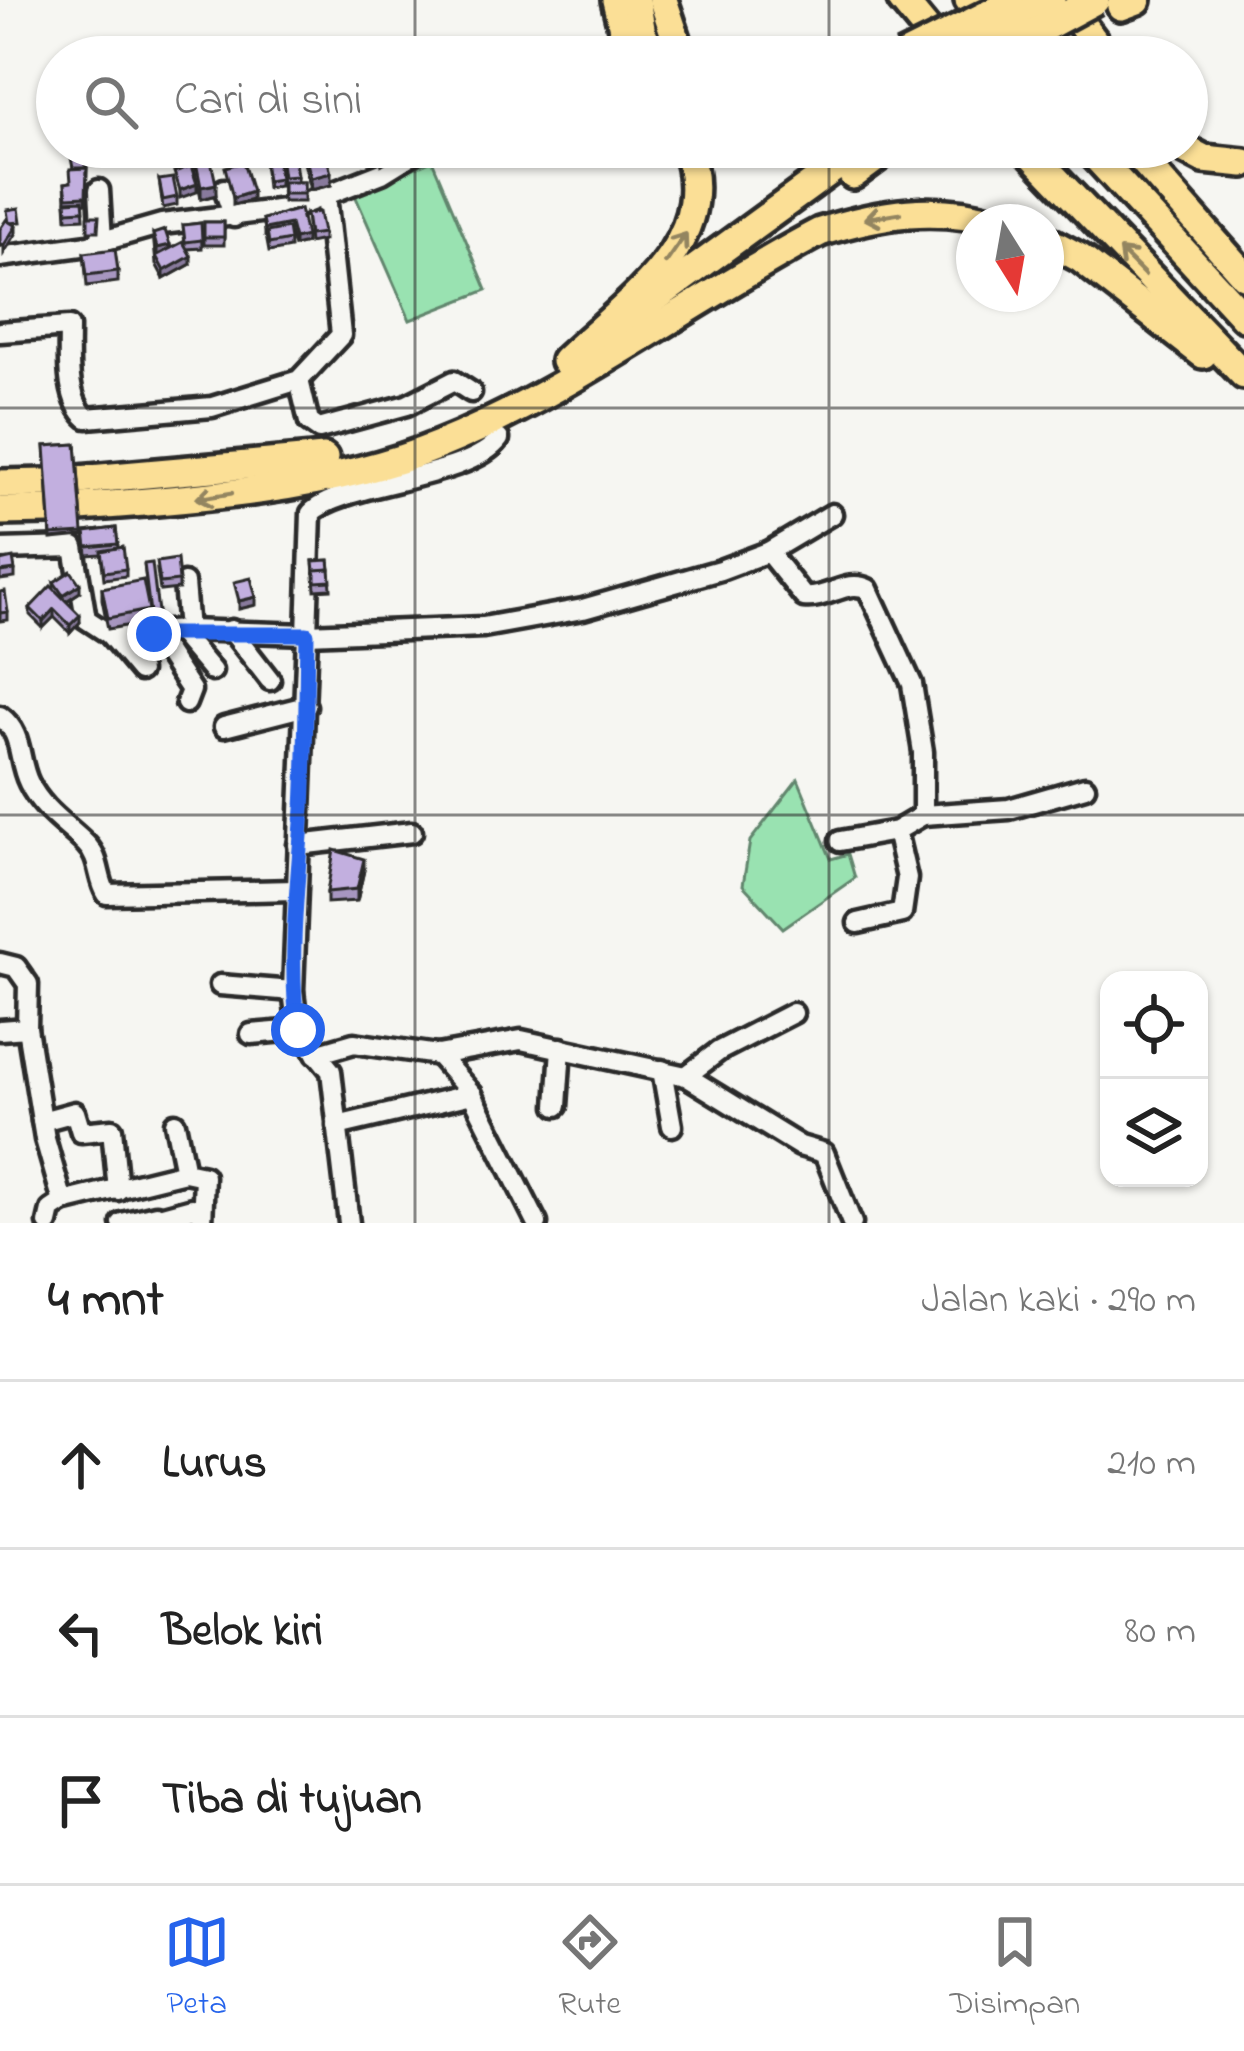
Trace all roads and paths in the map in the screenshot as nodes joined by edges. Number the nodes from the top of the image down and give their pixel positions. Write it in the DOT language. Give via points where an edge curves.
graph roads {
  1 [pos="616,0"];
  2 [pos="637,0"];
  3 [pos="663,0"];
  4 [pos="902,0"];
  5 [pos="969,0"];
  6 [pos="1014,0"];
  7 [pos="1051,0"];
  8 [pos="1063,0"];
  9 [pos="1118,2"];
  10 [pos="625,36"];
  11 [pos="643,36"];
  12 [pos="675,36"];
  13 [pos="932,36"];
  14 [pos="943,36"];
  15 [pos="987,36"];
  16 [pos="1001,36"];
  17 [pos="1038,36"];
  18 [pos="1042,36"];
  19 [pos="1057,36"];
  20 [pos="1090,36"];
  21 [pos="1208,158"];
  22 [pos="1244,163"];
  23 [pos="390,168"];
  24 [pos="693,168"];
  25 [pos="833,168"];
  26 [pos="862,168"];
  27 [pos="1044,168"];
  28 [pos="1106,168"];
  29 [pos="1150,168"];
  30 [pos="224,189"];
  31 [pos="99,190"];
  32 [pos="326,195"];
  33 [pos="956,216"];
  34 [pos="234,217"];
  35 [pos="102,241"];
  36 [pos="1064,250"];
  37 [pos="0,257"];
  38 [pos="1244,275"];
  39 [pos="1244,317"];
  40 [pos="0,332"];
  41 [pos="597,360"];
  42 [pos="565,362"];
  43 [pos="1244,375"];
  44 [pos="299,380"];
  45 [pos="1244,386"];
  46 [pos="471,392"];
  47 [pos="499,439"];
  48 [pos="0,484"];
  49 [pos="0,511"];
  50 [pos="832,514"];
  51 [pos="0,549"];
  52 [pos="768,552"];
  53 [pos="184,583"];
  54 [pos="231,630"];
  55 [pos="183,631"];
  56 [pos="110,634"];
  57 [pos="154,634"];
  58 [pos="307,634"];
  59 [pos="140,670"];
  60 [pos="212,671"];
  61 [pos="270,680"];
  62 [pos="186,703"];
  63 [pos="306,706"];
  64 [pos="0,716"];
  65 [pos="224,727"];
  66 [pos="1085,787"];
  67 [pos="923,815"];
  68 [pos="896,831"];
  69 [pos="412,832"];
  70 [pos="840,842"];
  71 [pos="298,845"];
  72 [pos="295,890"];
  73 [pos="858,923"];
  74 [pos="0,963"];
  75 [pos="220,985"];
  76 [pos="293,991"];
  77 [pos="793,1013"];
  78 [pos="27,1028"];
  79 [pos="0,1030"];
  80 [pos="298,1030"];
  81 [pos="251,1034"];
  82 [pos="562,1048"];
  83 [pos="316,1054"];
  84 [pos="438,1055"];
  85 [pos="662,1070"];
  86 [pos="686,1076"];
  87 [pos="472,1094"];
  88 [pos="556,1106"];
  89 [pos="42,1120"];
  90 [pos="175,1123"];
  91 [pos="337,1126"];
  92 [pos="672,1126"];
  93 [pos="185,1172"];
  94 [pos="118,1190"];
  95 [pos="63,1202"];
  96 [pos="197,1216"];
  97 [pos="160,1220"];
  98 [pos="48,1223"];
  99 [pos="122,1223"];
  100 [pos="349,1223"];
  101 [pos="537,1223"];
  102 [pos="852,1223"];
  1 -- 10 [label="highway"];
  2 -- 11 [label="highway"];
  3 -- 12 [label="highway"];
  4 -- 13 [label="highway"];
  5 -- 16 [label="highway"];
  6 -- 14 [label="highway, bridge"];
  6 -- 18 [label="highway"];
  7 -- 15 [label="highway, bridge"];
  8 -- 20 [label="highway"];
  9 -- 17 [label="highway, bridge"];
  9 -- 19 [label="highway"];
  21 -- 22 [label="highway"];
  23 -- 32 [label="street"];
  42 -- 24 [label="highway, one-way" via="677,250 696,202"];
  25 -- 42 [label="highway"];
  26 -- 41 [label="highway"];
  43 -- 27 [label="highway, one-way"];
  28 -- 39 [label="highway"];
  29 -- 38 [label="highway"];
  30 -- 34 [label="street"];
  31 -- 35 [label="street"];
  32 -- 34 [label="street"];
  32 -- 44 [label="street" via="341,335"];
  33 -- 41 [label="highway, one-way" via="872,216 820,232"];
  34 -- 35 [label="street"];
  35 -- 37 [label="street"];
  36 -- 45 [label="highway"];
  40 -- 44 [label="street" via="69,327 78,410 87,418 212,407"];
  41 -- 42 [label="highway, one-way" via="524,406 382,463 203,498 80,494 382,446 440,427"];
  44 -- 46 [label="street" via="309,422 319,430 407,405 454,381"];
  47 -- 58 [label="street" via="434,472 311,513"];
  48 -- 49 [label="highway" via="48,496"];
  50 -- 52 [label="street"];
  51 -- 56 [label="street" via="74,547 86,619"];
  52 -- 58 [label="street" via="533,621"];
  52 -- 67 [label="street" via="804,597 853,584 868,589 912,684"];
  53 -- 55 [label="street"];
  54 -- 55 [label="street"];
  54 -- 58 [label="street"];
  54 -- 61 [label="street"];
  55 -- 57 [label="street"];
  55 -- 60 [label="street"];
  56 -- 57 [label="street"];
  56 -- 59 [label="street"];
  57 -- 62 [label="street" via="190,690"];
  58 -- 63 [label="street"];
  63 -- 65 [label="street"];
  63 -- 71 [label="street"];
  64 -- 72 [label="street" via="19,739 29,783 98,861 107,895"];
  66 -- 67 [label="street" via="1009,809"];
  67 -- 68 [label="street"];
  68 -- 70 [label="street"];
  68 -- 73 [label="street" via="907,878 902,913"];
  69 -- 71 [label="street"];
  71 -- 72 [label="street"];
  72 -- 76 [label="street"];
  74 -- 78 [label="street" via="28,984"];
  75 -- 76 [label="street"];
  76 -- 80 [label="street"];
  77 -- 86 [label="street"];
  78 -- 79 [label="street"];
  78 -- 89 [label="street"];
  80 -- 81 [label="street"];
  80 -- 83 [label="street"];
  82 -- 84 [label="street" via="521,1040"];
  82 -- 85 [label="street"];
  82 -- 88 [label="street"];
  83 -- 84 [label="street" via="354,1043"];
  83 -- 91 [label="street" via="331,1071"];
  84 -- 87 [label="street"];
  85 -- 86 [label="street"];
  85 -- 92 [label="street"];
  86 -- 102 [label="street" via="824,1154"];
  87 -- 91 [label="street"];
  87 -- 101 [label="street"];
  89 -- 94 [label="street" via="75,1112 81,1132 112,1130"];
  89 -- 95 [label="street"];
  90 -- 93 [label="street"];
  91 -- 100 [label="street"];
  93 -- 94 [label="street"];
  93 -- 96 [label="street" via="204,1176"];
  94 -- 95 [label="street"];
  95 -- 98 [label="street"];
  96 -- 97 [label="street"];
  97 -- 99 [label="street"];
}
